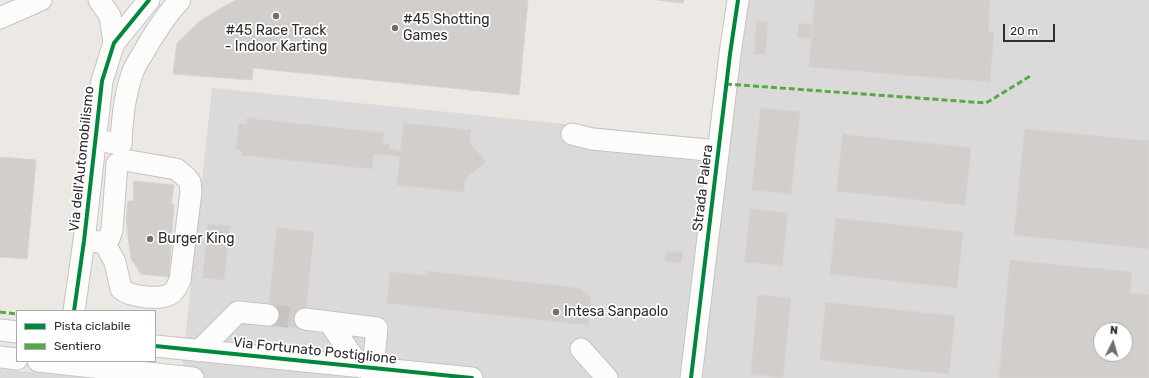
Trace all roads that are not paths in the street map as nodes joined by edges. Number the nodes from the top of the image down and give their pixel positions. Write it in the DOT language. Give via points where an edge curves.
graph roads {
  1 [pos="40,0"];
  2 [pos="99,0"];
  3 [pos="149,0"];
  4 [pos="180,0"];
  5 [pos="738,0"];
  6 [pos="0,18"];
  7 [pos="114,43"];
  8 [pos="572,134"];
  9 [pos="95,140"];
  10 [pos="718,151"];
  11 [pos="122,152"];
  12 [pos="99,241"];
  13 [pos="74,310"];
  14 [pos="268,315"];
  15 [pos="305,319"];
  16 [pos="330,322"];
  17 [pos="0,330"];
  18 [pos="16,332"];
  19 [pos="156,346"];
  20 [pos="581,349"];
  21 [pos="200,351"];
  22 [pos="0,357"];
  23 [pos="16,359"];
  24 [pos="42,362"];
  25 [pos="67,368"];
  26 [pos="368,371"];
  27 [pos="193,378"];
  28 [pos="472,378"];
  29 [pos="607,378"];
  30 [pos="691,378"];
  1 -- 6 [label="street"];
  2 -- 7 [label="street, Via dell'Automobilismo" via="110,16"];
  3 -- 7 [label="street, Via dell'Automobilismo"];
  4 -- 11 [label="street" via="158,28 132,73 122,125"];
  5 -- 10 [label="street, Strada Palera"];
  7 -- 9 [label="street, Via dell'Automobilismo" via="102,81"];
  8 -- 10 [label="street" via="592,139"];
  9 -- 11 [label="street"];
  9 -- 12 [label="street, Via dell'Automobilismo"];
  10 -- 30 [label="street, Strada Palera"];
  11 -- 12 [label="street" via="117,164 112,230"];
  11 -- 12 [label="street" via="176,169 190,182 191,192 180,280 173,293 162,298 125,292 121,289 115,262"];
  12 -- 13 [label="street, Via dell'Automobilismo"];
  14 -- 21 [label="street" via="238,312"];
  15 -- 16 [label="street"];
  16 -- 26 [label="street"];
  16 -- 26 [label="street" via="377,328"];
  17 -- 18 [label="street"];
  19 -- 21 [label="street, Via Fortunato Postiglione"];
  20 -- 29 [label="street"];
  21 -- 26 [label="street, Via Fortunato Postiglione"];
  22 -- 23 [label="street"];
  24 -- 25 [label="street"];
  25 -- 27 [label="street"];
  26 -- 28 [label="street, Via Fortunato Postiglione"];
}
